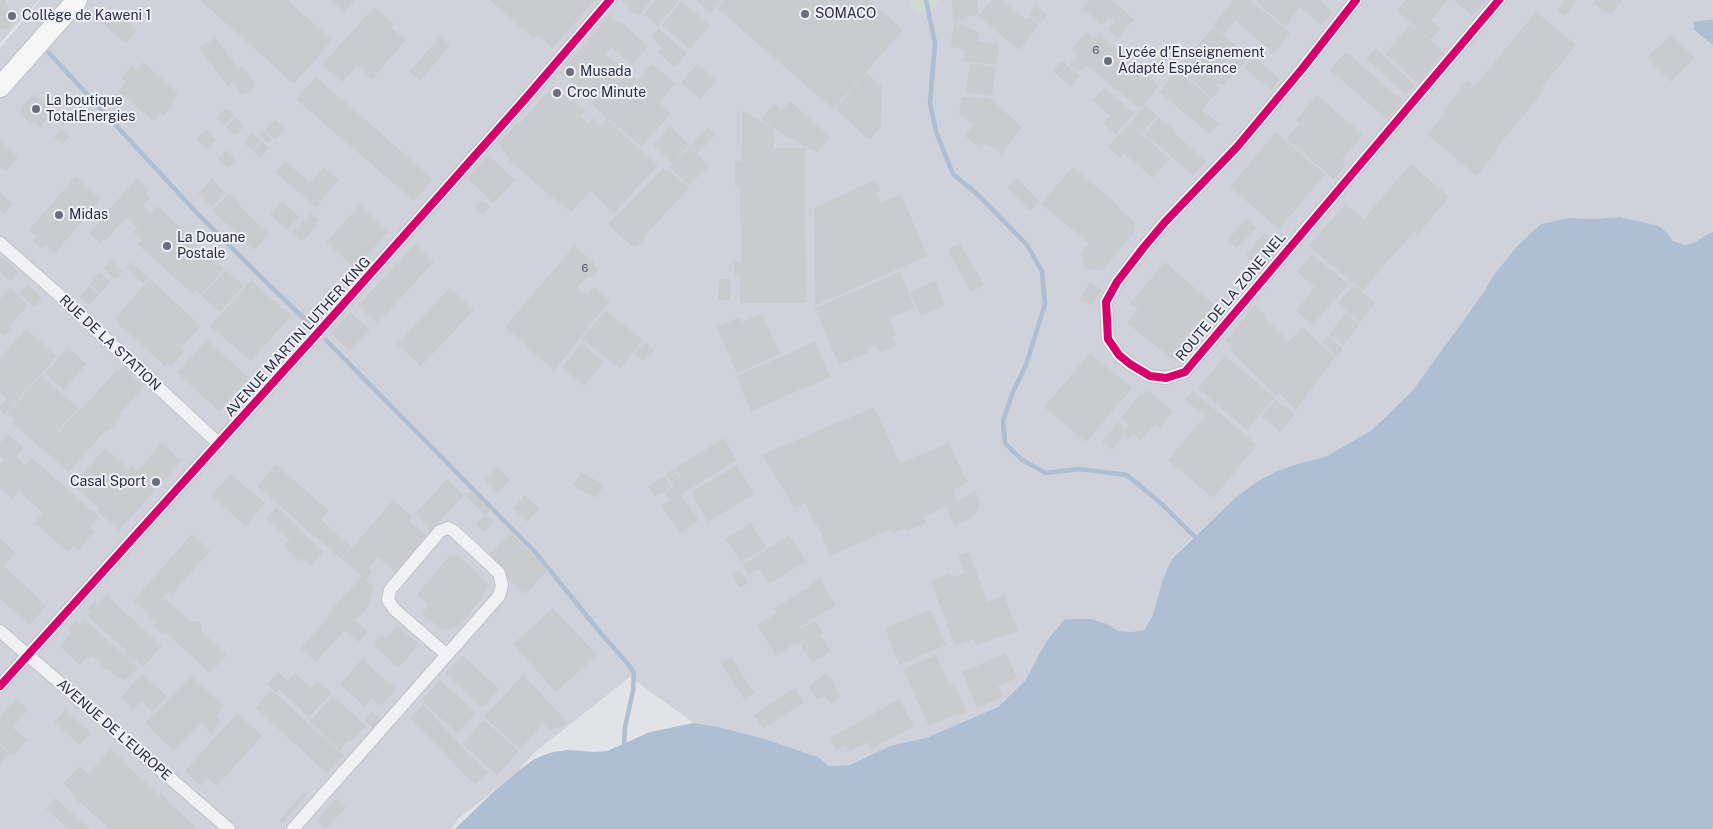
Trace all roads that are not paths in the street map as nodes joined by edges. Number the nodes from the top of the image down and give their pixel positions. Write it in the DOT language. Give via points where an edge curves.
graph roads {
  1 [pos="63,0"];
  2 [pos="77,0"];
  3 [pos="610,0"];
  4 [pos="1356,0"];
  5 [pos="1499,0"];
  6 [pos="0,72"];
  7 [pos="0,87"];
  8 [pos="0,243"];
  9 [pos="219,444"];
  10 [pos="0,631"];
  11 [pos="27,655"];
  12 [pos="447,655"];
  13 [pos="0,686"];
  14 [pos="229,829"];
  15 [pos="293,829"];
  1 -- 6 [label="main road"];
  2 -- 7 [label="main road"];
  3 -- 9 [label="street, AVENUE MARTIN LUTHER KING"];
  4 -- 5 [label="street, ROUTE DE LA ZONE NEL" via="1237,147 1144,247 1106,302 1108,339 1119,355 1150,376 1166,378 1185,372"];
  8 -- 9 [label="street, RUE DE LA STATION"];
  9 -- 11 [label="street, AVENUE MARTIN LUTHER KING"];
  10 -- 11 [label="street, AVENUE DE L’EUROPE"];
  11 -- 13 [label="street, AVENUE MARTIN LUTHER KING"];
  11 -- 14 [label="street, AVENUE DE L’EUROPE"];
  12 -- 12 [label="street" via="388,600 390,590 440,531 448,528 499,573 502,585 499,596"];
  12 -- 15 [label="street"];
}
